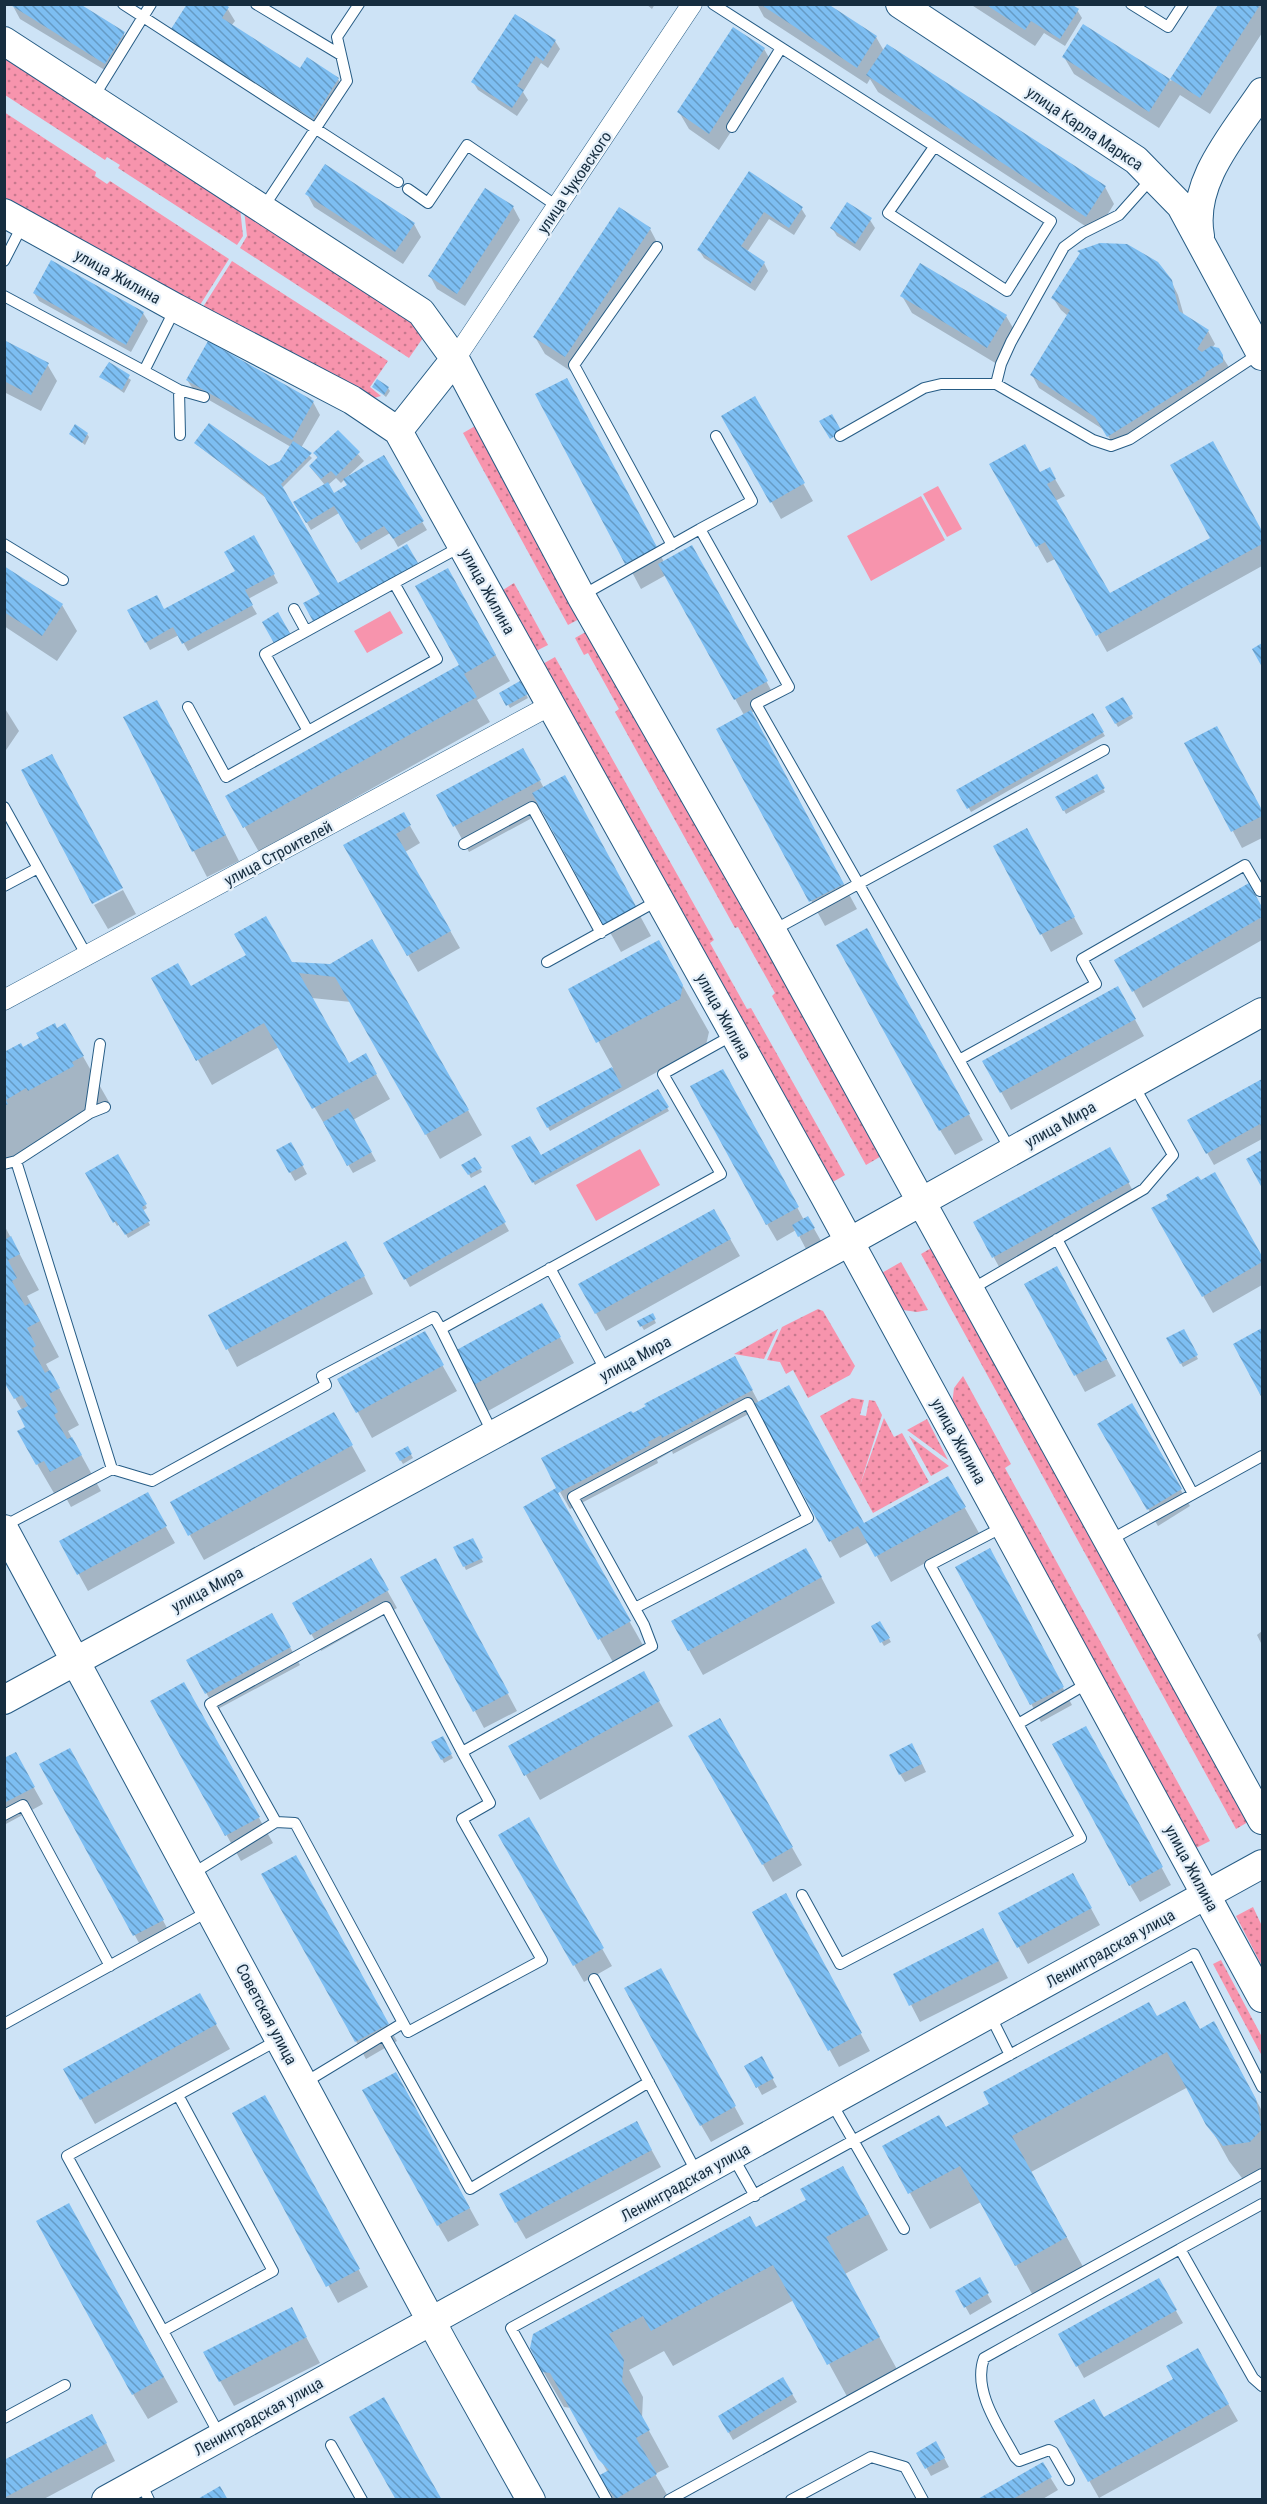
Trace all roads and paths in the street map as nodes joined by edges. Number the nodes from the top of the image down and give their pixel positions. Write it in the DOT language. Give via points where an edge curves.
graph roads {
  1 [pos="123,4"];
  2 [pos="151,4"];
  3 [pos="256,4"];
  4 [pos="359,4"];
  5 [pos="692,4"];
  6 [pos="713,4"];
  7 [pos="900,4"];
  8 [pos="1131,4"];
  9 [pos="1183,4"];
  10 [pos="142,18"];
  11 [pos="4,41"];
  12 [pos="782,48"];
  13 [pos="341,55"];
  14 [pos="1263,92"];
  15 [pos="93,98"];
  16 [pos="732,127"];
  17 [pos="316,128"];
  18 [pos="934,147"];
  19 [pos="1153,176"];
  20 [pos="557,206"];
  21 [pos="261,211"];
  22 [pos="14,218"];
  23 [pos="1201,243"];
  24 [pos="657,247"];
  25 [pos="4,261"];
  26 [pos="4,296"];
  27 [pos="176,308"];
  28 [pos="1262,354"];
  29 [pos="455,358"];
  30 [pos="144,371"];
  31 [pos="996,384"];
  32 [pos="179,390"];
  33 [pos="204,397"];
  34 [pos="398,431"];
  35 [pos="180,435"];
  36 [pos="716,436"];
  37 [pos="840,436"];
  38 [pos="700,529"];
  39 [pos="4,544"];
  40 [pos="463,545"];
  41 [pos="672,545"];
  42 [pos="63,580"];
  43 [pos="394,583"];
  44 [pos="581,596"];
  45 [pos="294,609"];
  46 [pos="306,631"];
  47 [pos="551,705"];
  48 [pos="188,707"];
  49 [pos="308,731"];
  50 [pos="1104,750"];
  51 [pos="4,807"];
  52 [pos="464,844"];
  53 [pos="38,868"];
  54 [pos="859,884"];
  55 [pos="4,886"];
  56 [pos="1263,890"];
  57 [pos="660,899"];
  58 [pos="772,931"];
  59 [pos="601,933"];
  60 [pos="87,956"];
  61 [pos="547,962"];
  62 [pos="4,1000"];
  63 [pos="1263,1012"];
  64 [pos="734,1035"];
  65 [pos="100,1044"];
  66 [pos="959,1059"];
  67 [pos="1133,1083"];
  68 [pos="105,1107"];
  69 [pos="90,1113"];
  70 [pos="1011,1151"];
  71 [pos="16,1161"];
  72 [pos="4,1164"];
  73 [pos="921,1202"];
  74 [pos="1057,1239"];
  75 [pos="849,1242"];
  76 [pos="550,1269"];
  77 [pos="970,1290"];
  78 [pos="441,1329"];
  79 [pos="607,1373"];
  80 [pos="493,1434"];
  81 [pos="1263,1456"];
  82 [pos="112,1469"];
  83 [pos="1193,1494"];
  84 [pos="1005,1526"];
  85 [pos="4,1528"];
  86 [pos="1110,1540"];
  87 [pos="635,1608"];
  88 [pos="76,1660"];
  89 [pos="1090,1681"];
  90 [pos="4,1700"];
  91 [pos="1018,1724"];
  92 [pos="462,1752"];
  93 [pos="4,1815"];
  94 [pos="1263,1820"];
  95 [pos="276,1822"];
  96 [pos="1263,1864"];
  97 [pos="191,1874"];
  98 [pos="1206,1894"];
  99 [pos="802,1895"];
  100 [pos="211,1911"];
  101 [pos="110,1966"];
  102 [pos="594,1979"];
  103 [pos="1263,1998"];
  104 [pos="990,2015"];
  105 [pos="403,2023"];
  106 [pos="4,2024"];
  107 [pos="384,2035"];
  108 [pos="280,2039"];
  109 [pos="1010,2055"];
  110 [pos="649,2082"];
  111 [pos="304,2083"];
  112 [pos="1263,2087"];
  113 [pos="178,2095"];
  114 [pos="831,2102"];
  115 [pos="854,2141"];
  116 [pos="732,2156"];
  117 [pos="1263,2174"];
  118 [pos="698,2175"];
  119 [pos="755,2196"];
  120 [pos="1263,2204"];
  121 [pos="904,2229"];
  122 [pos="1180,2249"];
  123 [pos="432,2320"];
  124 [pos="163,2331"];
  125 [pos="65,2385"];
  126 [pos="1263,2386"];
  127 [pos="4,2418"];
  128 [pos="220,2437"];
  129 [pos="332,2445"];
  130 [pos="1069,2480"];
  131 [pos="145,2490"];
  132 [pos="106,2499"];
  133 [pos="362,2499"];
  134 [pos="531,2499"];
  135 [pos="607,2499"];
  136 [pos="669,2499"];
  137 [pos="791,2499"];
  138 [pos="923,2499"];
  1 -- 10 [label="lane"];
  2 -- 10 [label="lane"];
  3 -- 13 [label="lane"];
  4 -- 13 [label="lane" via="337,37"];
  5 -- 20 [label="street, улица Чуковского"];
  6 -- 12 [label="lane"];
  7 -- 19 [label="main road, улица Карла Маркса" via="1136,160"];
  8 -- 9 [label="lane" via="1168,27"];
  10 -- 15 [label="lane"];
  10 -- 17 [label="lane"];
  11 -- 15 [label="main road"];
  12 -- 16 [label="lane"];
  12 -- 18 [label="lane"];
  13 -- 17 [label="lane" via="347,81"];
  14 -- 23 [label="main road" via="1215,163 1200,197 1197,219"];
  15 -- 21 [label="main road"];
  17 -- 20 [label="lane" via="428,203 467,145"];
  17 -- 21 [label="lane"];
  18 -- 18 [label="lane" via="1051,221 1006,291 888,213"];
  19 -- 23 [label="main road, улица Карла Маркса" via="1181,206"];
  19 -- 31 [label="lane" via="1119,215 1065,247 1011,342"];
  20 -- 29 [label="street, улица Чуковского"];
  21 -- 29 [label="main road" via="421,312"];
  22 -- 25 [label="lane"];
  22 -- 27 [label="main road, улица Жилина"];
  23 -- 28 [label="main road, улица Карла Маркса"];
  24 -- 41 [label="lane" via="574,364"];
  26 -- 30 [label="lane"];
  27 -- 30 [label="lane"];
  27 -- 34 [label="main road, улица Жилина" via="352,400"];
  28 -- 31 [label="lane" via="1130,438 1111,446 1093,440"];
  29 -- 34 [label="main road"];
  29 -- 44 [label="main road"];
  30 -- 32 [label="lane"];
  31 -- 37 [label="lane" via="941,384 924,388"];
  32 -- 33 [label="lane"];
  32 -- 35 [label="lane"];
  34 -- 40 [label="main road, улица Жилина"];
  36 -- 38 [label="lane" via="752,501"];
  38 -- 41 [label="lane"];
  38 -- 54 [label="lane" via="789,687 756,704"];
  39 -- 42 [label="lane"];
  40 -- 43 [label="lane"];
  40 -- 47 [label="main road, улица Жилина"];
  41 -- 44 [label="lane"];
  43 -- 46 [label="lane"];
  43 -- 49 [label="lane" via="436,659"];
  44 -- 58 [label="main road"];
  45 -- 46 [label="lane"];
  46 -- 49 [label="lane" via="265,654"];
  47 -- 57 [label="main road, улица Жилина"];
  47 -- 60 [label="street, улица Строителей"];
  48 -- 49 [label="lane" via="226,777"];
  50 -- 54 [label="lane"];
  51 -- 53 [label="lane"];
  52 -- 59 [label="lane" via="532,807"];
  53 -- 55 [label="lane"];
  53 -- 60 [label="lane"];
  54 -- 58 [label="lane"];
  54 -- 66 [label="lane"];
  56 -- 66 [label="lane" via="1260,891 1245,865 1082,959 1096,984"];
  57 -- 59 [label="lane"];
  57 -- 64 [label="main road, улица Жилина"];
  58 -- 73 [label="main road"];
  59 -- 61 [label="lane"];
  60 -- 62 [label="street, улица Строителей"];
  63 -- 67 [label="main road, улица Мира"];
  64 -- 75 [label="main road, улица Жилина"];
  64 -- 76 [label="lane" via="663,1074 721,1174"];
  65 -- 69 [label="lane"];
  66 -- 70 [label="lane"];
  67 -- 70 [label="main road, улица Мира"];
  67 -- 74 [label="lane" via="1173,1155 1144,1189"];
  68 -- 69 [label="lane"];
  69 -- 71 [label="lane"];
  70 -- 73 [label="main road, улица Мира"];
  71 -- 72 [label="lane"];
  71 -- 82 [label="lane"];
  73 -- 75 [label="main road, улица Мира"];
  73 -- 77 [label="main road"];
  74 -- 77 [label="lane"];
  74 -- 83 [label="lane"];
  75 -- 79 [label="main road, улица Мира"];
  75 -- 84 [label="main road, улица Жилина"];
  76 -- 78 [label="lane"];
  76 -- 79 [label="lane"];
  77 -- 86 [label="main road"];
  78 -- 80 [label="lane"];
  78 -- 82 [label="lane" via="434,1317 373,1349 322,1376 326,1385 152,1481"];
  79 -- 80 [label="main road, улица Мира"];
  80 -- 88 [label="main road, улица Мира"];
  81 -- 83 [label="lane"];
  82 -- 85 [label="lane"];
  83 -- 86 [label="lane"];
  84 -- 89 [label="main road, улица Жилина"];
  84 -- 91 [label="lane" via="930,1565"];
  85 -- 88 [label="main road, Советская улица"];
  86 -- 94 [label="main road"];
  87 -- 87 [label="lane" via="573,1497 748,1403 808,1518"];
  87 -- 92 [label="lane" via="652,1646"];
  88 -- 90 [label="main road, улица Мира"];
  88 -- 97 [label="main road, Советская улица"];
  89 -- 91 [label="lane"];
  89 -- 98 [label="main road, улица Жилина"];
  91 -- 99 [label="lane" via="1082,1838 840,1964"];
  92 -- 95 [label="lane" via="386,1607 210,1704"];
  92 -- 105 [label="lane" via="490,1803 462,1819 542,1960 408,2032"];
  93 -- 101 [label="lane" via="23,1805"];
  95 -- 97 [label="lane"];
  95 -- 105 [label="lane" via="295,1823"];
  96 -- 98 [label="main road, Ленинградская улица"];
  97 -- 100 [label="main road, Советская улица"];
  98 -- 103 [label="main road, улица Жилина"];
  98 -- 104 [label="main road, Ленинградская улица"];
  100 -- 101 [label="lane"];
  100 -- 108 [label="main road, Советская улица"];
  101 -- 106 [label="lane"];
  102 -- 110 [label="lane"];
  104 -- 109 [label="lane"];
  104 -- 114 [label="main road, Ленинградская улица"];
  105 -- 107 [label="lane"];
  107 -- 110 [label="lane" via="470,2189"];
  107 -- 111 [label="lane"];
  108 -- 111 [label="main road, Советская улица"];
  108 -- 113 [label="lane"];
  109 -- 112 [label="lane" via="1194,1954"];
  109 -- 115 [label="lane"];
  110 -- 118 [label="lane"];
  111 -- 123 [label="main road, Советская улица"];
  113 -- 124 [label="lane" via="273,2271"];
  113 -- 124 [label="lane" via="67,2156"];
  114 -- 115 [label="lane"];
  114 -- 116 [label="main road, Ленинградская улица"];
  115 -- 119 [label="lane"];
  115 -- 121 [label="lane"];
  116 -- 118 [label="main road, Ленинградская улица"];
  116 -- 119 [label="lane"];
  117 -- 136 [label="lane"];
  118 -- 123 [label="main road, Ленинградская улица"];
  119 -- 135 [label="lane" via="511,2328"];
  120 -- 122 [label="lane"];
  122 -- 126 [label="lane" via="1253,2378"];
  122 -- 130 [label="lane" via="984,2358 980,2370 982,2385 993,2417 1015,2457 1026,2461 1045,2451 1053,2452"];
  123 -- 128 [label="main road, Ленинградская улица"];
  123 -- 134 [label="main road, Советская улица"];
  124 -- 128 [label="lane"];
  125 -- 127 [label="lane"];
  128 -- 131 [label="main road, Ленинградская улица"];
  129 -- 133 [label="lane"];
  131 -- 132 [label="main road, Ленинградская улица"];
  137 -- 138 [label="lane" via="871,2457 904,2467"];
}
